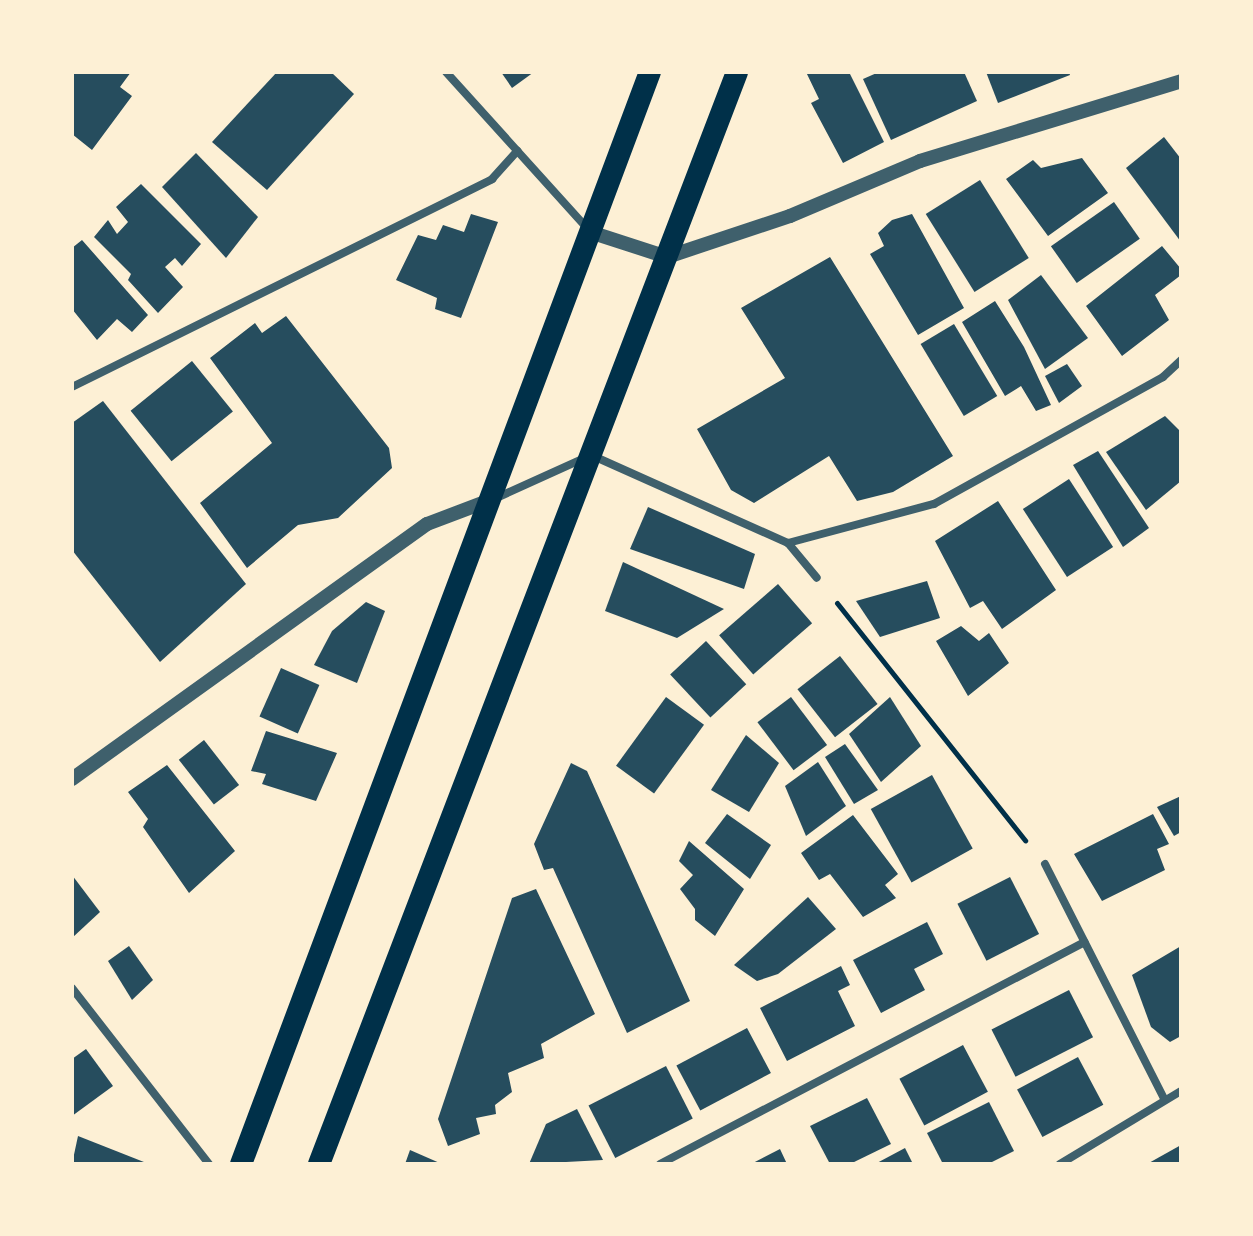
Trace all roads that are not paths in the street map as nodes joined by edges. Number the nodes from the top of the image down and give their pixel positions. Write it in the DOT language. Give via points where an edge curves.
graph roads {
  1 [pos="446,72"];
  2 [pos="650,72"];
  3 [pos="737,72"];
  4 [pos="1181,81"];
  5 [pos="517,151"];
  6 [pos="590,232"];
  7 [pos="667,257"];
  8 [pos="1181,360"];
  9 [pos="72,387"];
  10 [pos="591,455"];
  11 [pos="493,499"];
  12 [pos="788,543"];
  13 [pos="817,578"];
  14 [pos="72,779"];
  15 [pos="1045,864"];
  16 [pos="1085,942"];
  17 [pos="72,988"];
  18 [pos="1181,1091"];
  19 [pos="1164,1099"];
  20 [pos="209,1164"];
  21 [pos="241,1164"];
  22 [pos="319,1164"];
  23 [pos="660,1164"];
  24 [pos="1060,1164"];
  1 -- 5 [label="street"];
  2 -- 6 [label="highway"];
  3 -- 7 [label="highway"];
  4 -- 7 [label="street" via="920,161 790,216"];
  5 -- 6 [label="street"];
  5 -- 9 [label="street" via="492,179"];
  6 -- 7 [label="street"];
  6 -- 11 [label="highway"];
  7 -- 10 [label="highway"];
  8 -- 12 [label="street" via="1163,377 934,504"];
  10 -- 11 [label="street"];
  10 -- 12 [label="street"];
  10 -- 22 [label="highway"];
  11 -- 14 [label="street" via="427,524"];
  11 -- 21 [label="highway"];
  12 -- 13 [label="street"];
  15 -- 16 [label="street"];
  16 -- 19 [label="street"];
  16 -- 23 [label="street"];
  17 -- 20 [label="street"];
  18 -- 19 [label="street"];
  19 -- 24 [label="street"];
}
